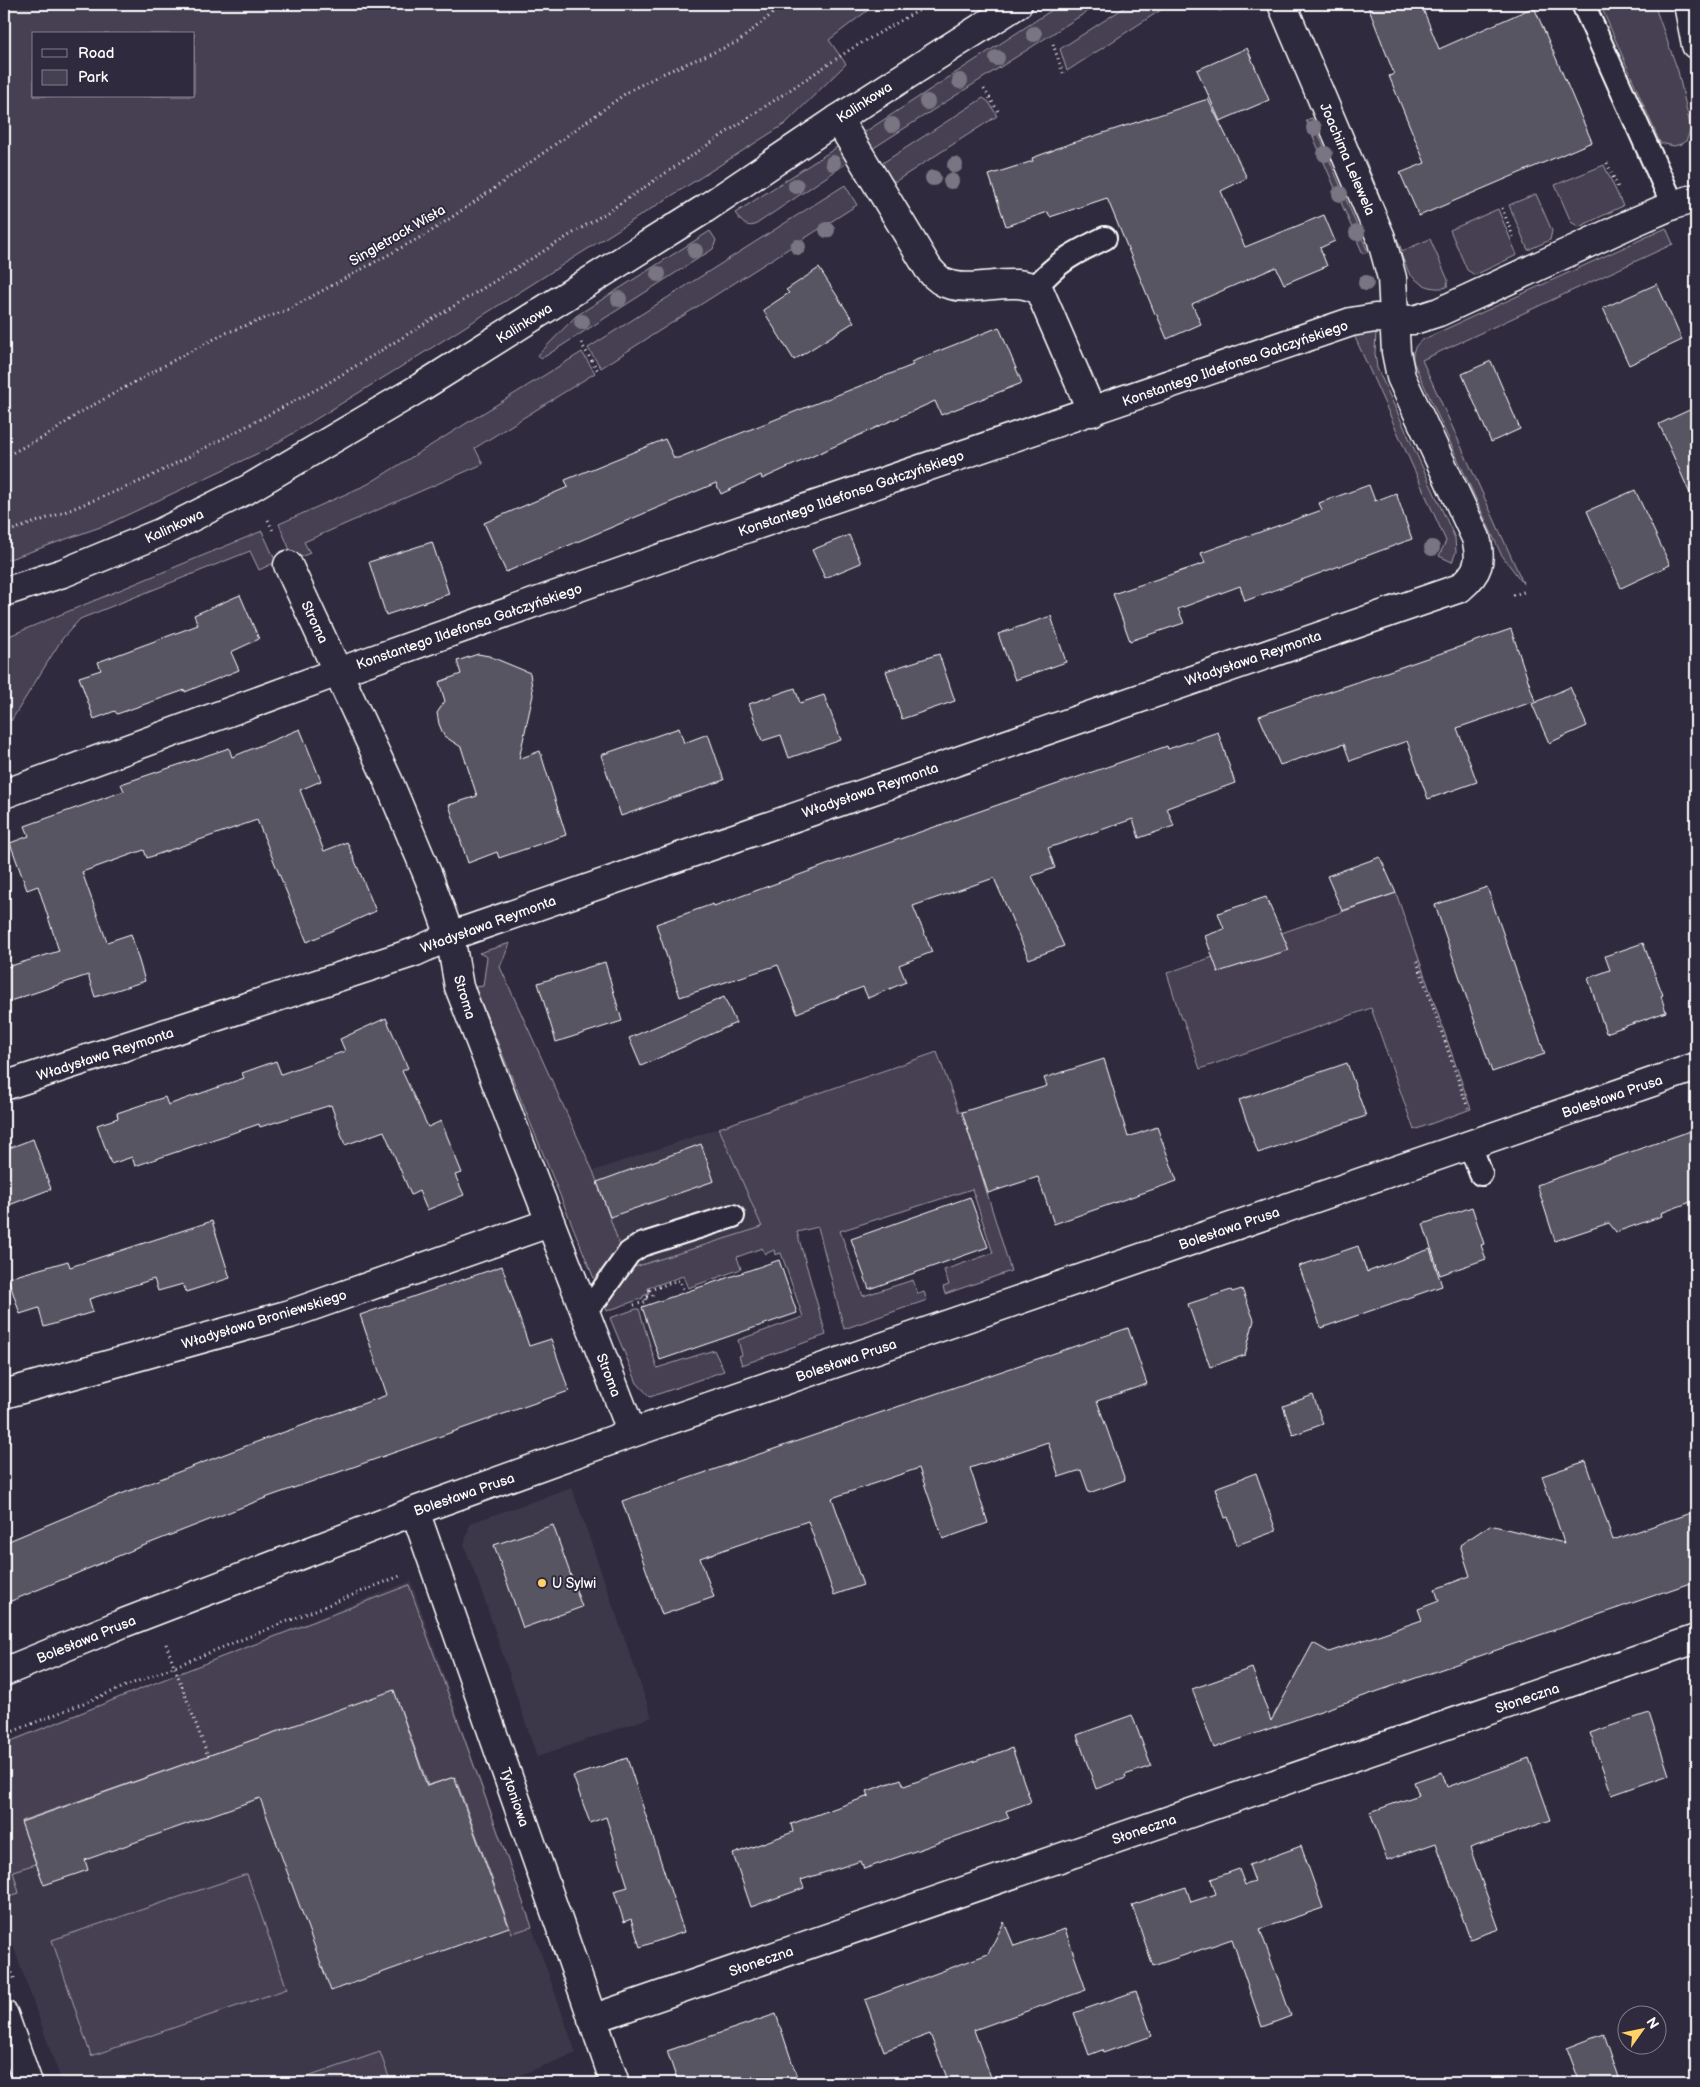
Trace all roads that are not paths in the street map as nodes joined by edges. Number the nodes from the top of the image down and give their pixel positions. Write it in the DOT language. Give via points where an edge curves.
graph roads {
  1 [pos="1018,4"];
  2 [pos="1282,4"];
  3 [pos="1583,4"];
  4 [pos="838,119"];
  5 [pos="1685,202"];
  6 [pos="1106,238"];
  7 [pos="1035,288"];
  8 [pos="1394,320"];
  9 [pos="1092,412"];
  10 [pos="288,565"];
  11 [pos="4,592"];
  12 [pos="338,672"];
  13 [pos="4,794"];
  14 [pos="450,936"];
  15 [pos="1696,1067"];
  16 [pos="4,1086"];
  17 [pos="1470,1145"];
  18 [pos="1481,1174"];
  19 [pos="733,1216"];
  20 [pos="550,1223"];
  21 [pos="586,1316"];
  22 [pos="4,1394"];
  23 [pos="632,1433"];
  24 [pos="415,1511"];
  25 [pos="1696,1639"];
  26 [pos="4,1672"];
  27 [pos="4,2015"];
  28 [pos="592,2019"];
  29 [pos="28,2083"];
  30 [pos="615,2083"];
  1 -- 4 [label="street, Kalinkowa"];
  2 -- 8 [label="street, Joachima Lelewela" via="1382,238 1392,278"];
  3 -- 5 [label="lane"];
  4 -- 7 [label="street" via="937,278 954,286 1025,284"];
  4 -- 11 [label="street, Kalinkowa" via="703,210 430,382 248,490 160,533 63,574"];
  5 -- 8 [label="street, Konstantego Ildefonsa Gałczyńskiego" via="1439,312 1414,320"];
  6 -- 7 [label="lane" via="1067,257"];
  7 -- 9 [label="street" via="1045,301"];
  8 -- 9 [label="street, Konstantego Ildefonsa Gałczyńskiego" via="1375,318 1351,322"];
  8 -- 14 [label="street, Władysława Reymonta" via="1401,377 1480,550 1472,578 1460,588"];
  9 -- 12 [label="street, Konstantego Ildefonsa Gałczyńskiego" via="701,544"];
  10 -- 12 [label="street, Stroma"];
  12 -- 13 [label="street, Konstantego Ildefonsa Gałczyńskiego"];
  12 -- 14 [label="street, Stroma" via="388,780"];
  14 -- 16 [label="street, Władysława Reymonta" via="406,955"];
  14 -- 20 [label="street, Stroma" via="459,987"];
  15 -- 17 [label="street, Bolesława Prusa"];
  17 -- 18 [label="lane"];
  17 -- 23 [label="street, Bolesława Prusa"];
  19 -- 21 [label="lane" via="640,1245 629,1253"];
  20 -- 21 [label="street, Stroma"];
  20 -- 22 [label="street, Władysława Broniewskiego" via="290,1314"];
  21 -- 23 [label="street, Stroma"];
  23 -- 24 [label="street, Bolesława Prusa"];
  24 -- 26 [label="street, Bolesława Prusa"];
  24 -- 28 [label="street, Tytoniowa"];
  25 -- 28 [label="street, Słoneczna"];
  27 -- 29 [label="street"];
  28 -- 30 [label="street, Tytoniowa"];
}
